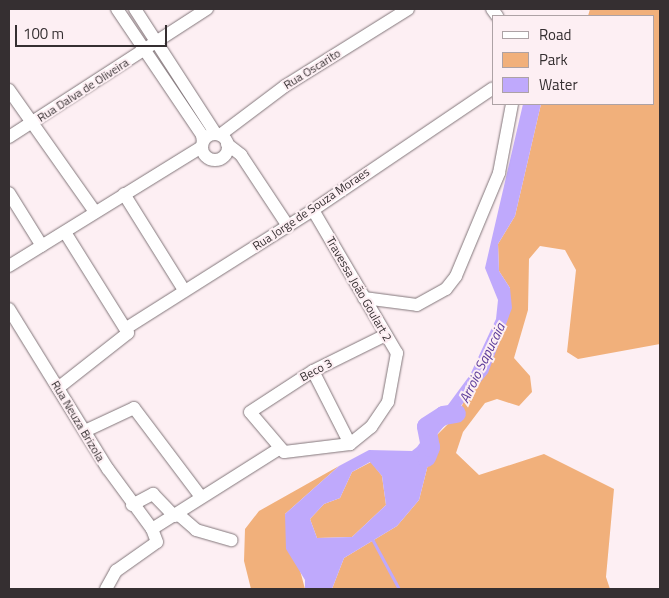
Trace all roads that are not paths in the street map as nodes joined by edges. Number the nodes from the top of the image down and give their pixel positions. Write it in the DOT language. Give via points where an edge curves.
graph roads {
  1 [pos="117,9"];
  2 [pos="135,9"];
  3 [pos="207,9"];
  4 [pos="408,9"];
  5 [pos="157,42"];
  6 [pos="144,50"];
  7 [pos="492,89"];
  8 [pos="9,90"];
  9 [pos="512,105"];
  10 [pos="33,123"];
  11 [pos="9,137"];
  12 [pos="221,138"];
  13 [pos="202,144"];
  14 [pos="9,193"];
  15 [pos="124,194"];
  16 [pos="313,210"];
  17 [pos="95,212"];
  18 [pos="288,226"];
  19 [pos="65,232"];
  20 [pos="42,246"];
  21 [pos="9,266"];
  22 [pos="184,290"];
  23 [pos="364,298"];
  24 [pos="9,309"];
  25 [pos="128,327"];
  26 [pos="386,336"];
  27 [pos="313,371"];
  28 [pos="58,388"];
  29 [pos="85,431"];
  30 [pos="350,444"];
  31 [pos="280,448"];
  32 [pos="202,497"];
  33 [pos="132,505"];
  34 [pos="174,516"];
  35 [pos="152,529"];
  36 [pos="232,540"];
  37 [pos="106,589"];
  1 -- 6 [label="street"];
  2 -- 5 [label="street"];
  3 -- 5 [label="street, Rua Dalva de Oliveira"];
  4 -- 12 [label="street, Rua Oscarito" via="284,86"];
  5 -- 6 [label="street, Rua Dalva de Oliveira"];
  5 -- 12 [label="street"];
  6 -- 10 [label="street, Rua Dalva de Oliveira"];
  6 -- 13 [label="street" via="202,135"];
  7 -- 16 [label="street, Rua Jorge de Souza Moraes"];
  8 -- 10 [label="street"];
  9 -- 23 [label="street" via="499,173 456,276 446,289 417,304"];
  10 -- 11 [label="street, Rua Dalva de Oliveira"];
  10 -- 17 [label="street"];
  12 -- 13 [label="street"];
  12 -- 13 [label="street" via="226,153 216,159 208,157"];
  12 -- 18 [label="street" via="241,155"];
  13 -- 15 [label="street"];
  14 -- 20 [label="street"];
  15 -- 17 [label="street"];
  15 -- 22 [label="street"];
  16 -- 18 [label="street, Rua Jorge de Souza Moraes"];
  16 -- 23 [label="street, Travessa João Goulart 2"];
  17 -- 19 [label="street"];
  18 -- 22 [label="street, Rua Jorge de Souza Moraes"];
  19 -- 20 [label="street"];
  19 -- 25 [label="street"];
  20 -- 21 [label="street"];
  22 -- 25 [label="street, Rua Jorge de Souza Moraes"];
  23 -- 26 [label="street, Travessa João Goulart 2"];
  24 -- 28 [label="street, Rua Neuza Brizola"];
  25 -- 28 [label="street" via="125,339"];
  26 -- 27 [label="street, Beco 3"];
  26 -- 30 [label="street, Travessa João Goulart 2" via="396,353 397,366 388,402 371,427"];
  27 -- 30 [label="street"];
  27 -- 31 [label="street, Beco 3" via="250,412"];
  28 -- 29 [label="street, Rua Neuza Brizola"];
  29 -- 32 [label="street" via="134,408"];
  29 -- 33 [label="street, Rua Neuza Brizola"];
  30 -- 31 [label="street" via="284,452"];
  31 -- 32 [label="street"];
  32 -- 34 [label="street"];
  33 -- 34 [label="street" via="153,494"];
  33 -- 35 [label="street, Rua Neuza Brizola"];
  34 -- 35 [label="street"];
  34 -- 36 [label="street" via="180,515 196,530"];
  35 -- 37 [label="street" via="157,542 116,571"];
}
